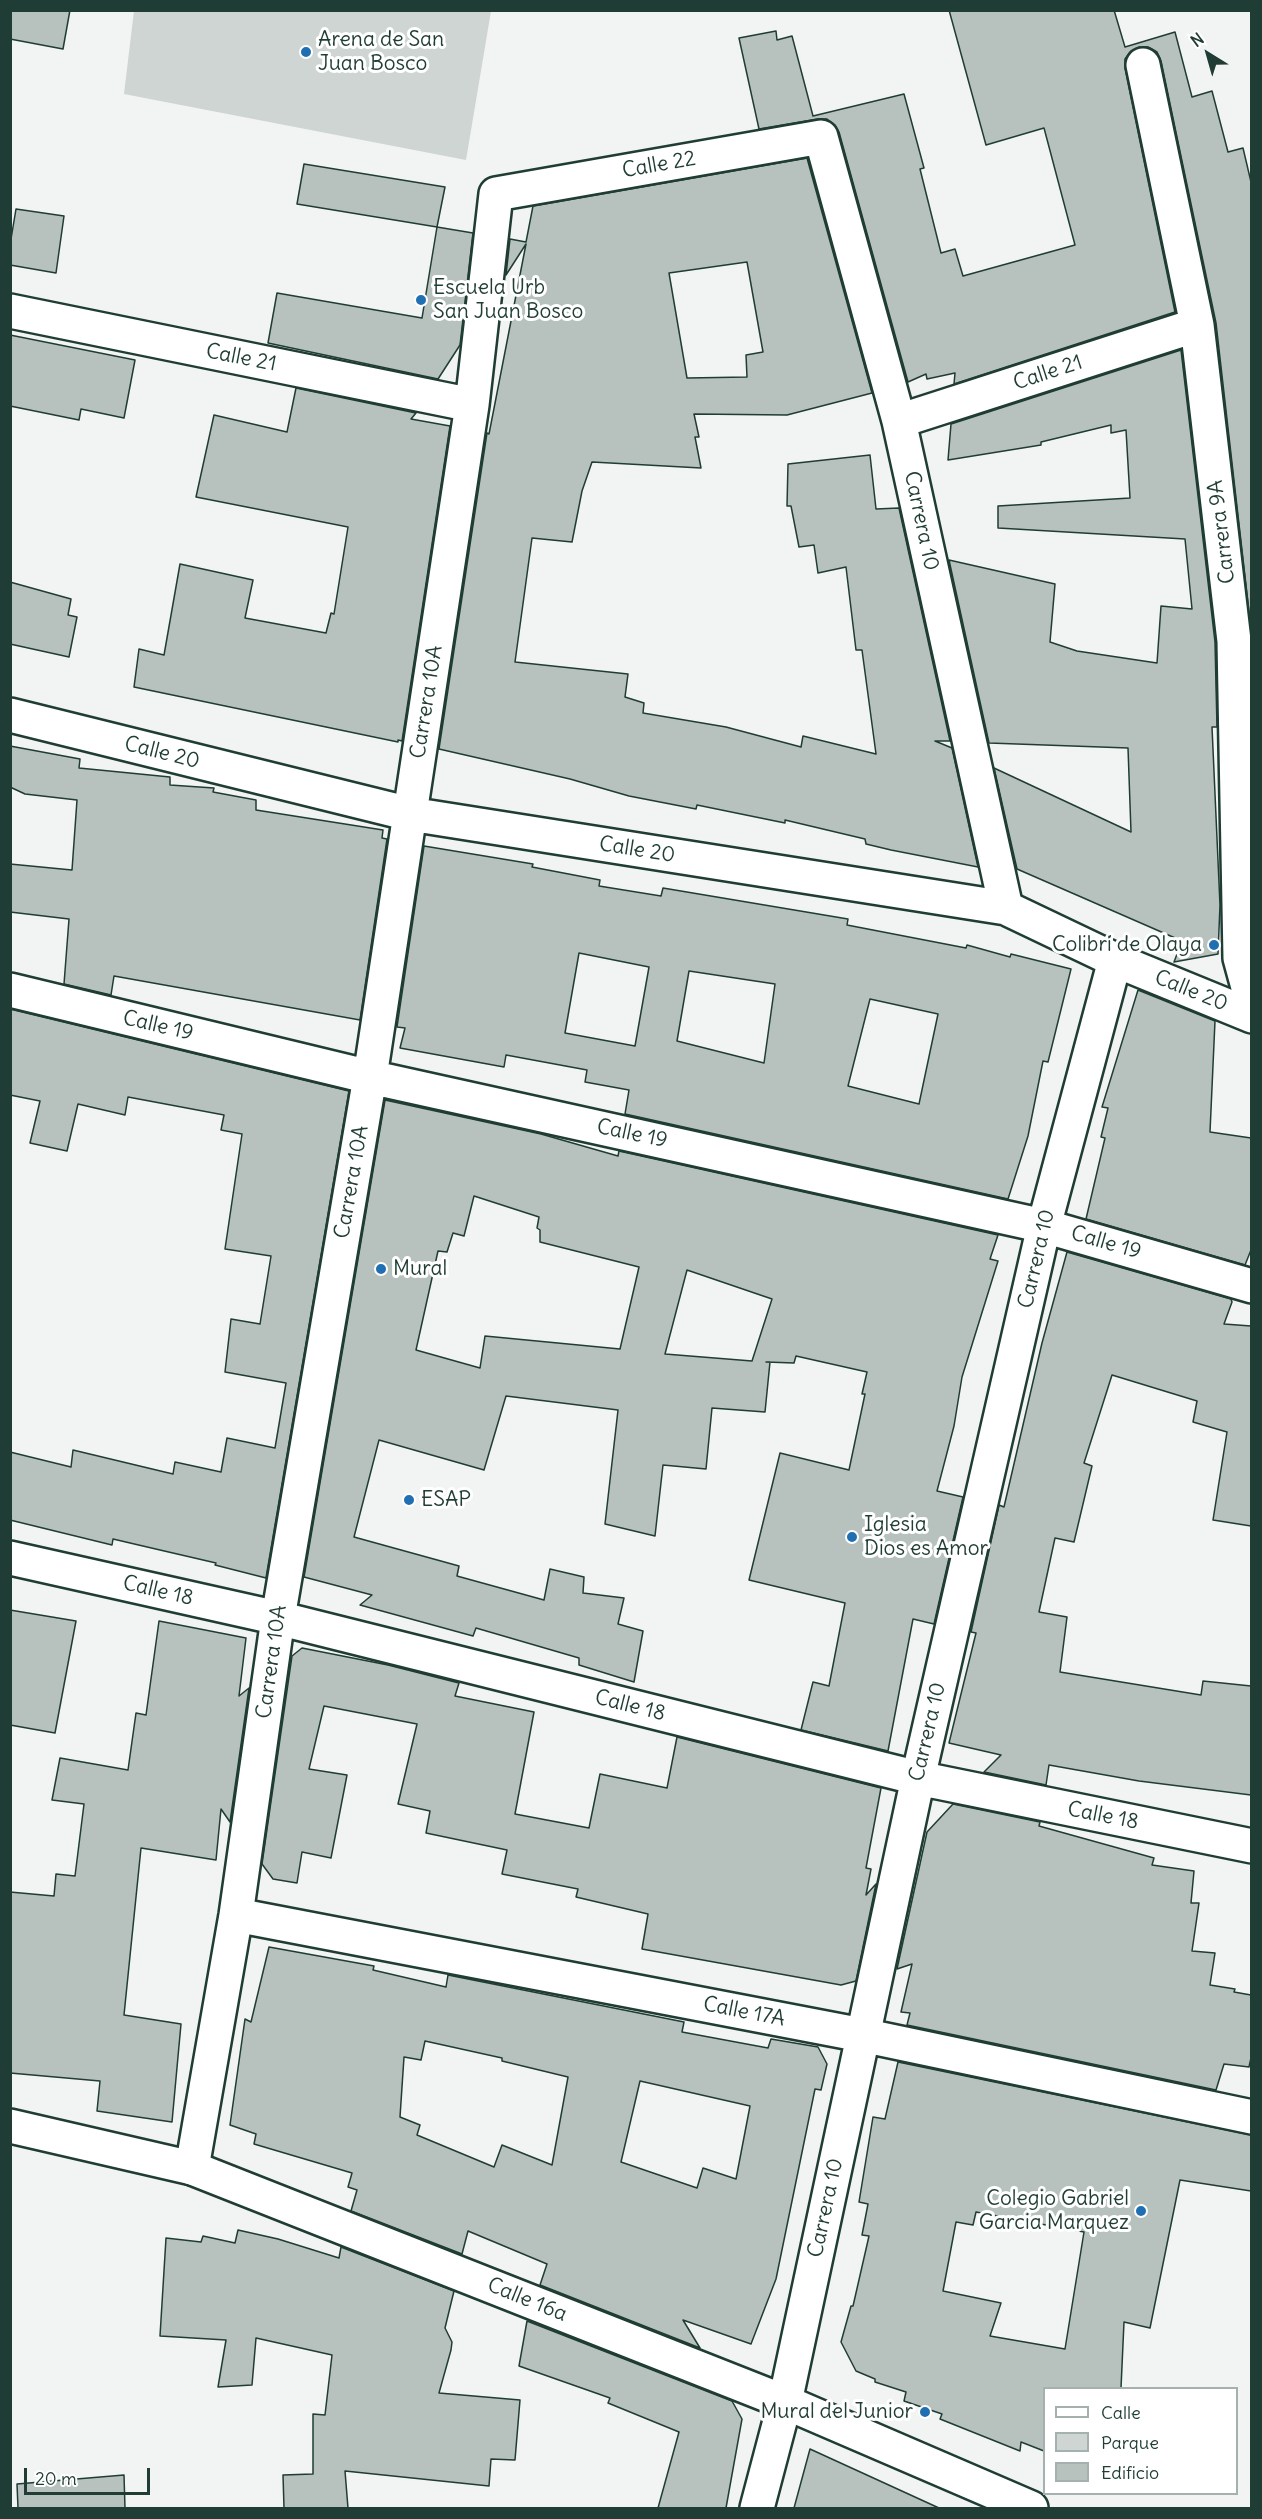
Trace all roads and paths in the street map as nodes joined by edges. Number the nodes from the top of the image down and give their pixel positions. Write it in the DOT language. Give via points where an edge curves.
graph roads {
  1 [pos="1143,65"];
  2 [pos="822,137"];
  3 [pos="496,194"];
  4 [pos="10,311"];
  5 [pos="1197,325"];
  6 [pos="472,405"];
  7 [pos="898,421"];
  8 [pos="10,716"];
  9 [pos="410,814"];
  10 [pos="1006,908"];
  11 [pos="1115,960"];
  12 [pos="10,990"];
  13 [pos="1251,1002"];
  14 [pos="1251,1016"];
  15 [pos="370,1077"];
  16 [pos="1044,1226"];
  17 [pos="1251,1286"];
  18 [pos="10,1558"];
  19 [pos="278,1618"];
  20 [pos="918,1778"];
  21 [pos="1251,1846"];
  22 [pos="236,1915"];
  23 [pos="862,2035"];
  24 [pos="1251,2117"];
  25 [pos="10,2126"];
  26 [pos="192,2168"];
  27 [pos="785,2402"];
  28 [pos="758,2508"];
  29 [pos="1031,2508"];
  1 -- 5 [label="street, Carrera 9A"];
  2 -- 3 [label="street, Calle 22"];
  2 -- 7 [label="street, Carrera 10"];
  3 -- 6 [label="street, Carrera 10A"];
  4 -- 6 [label="street, Calle 21"];
  5 -- 7 [label="street, Calle 21"];
  5 -- 13 [label="street, Carrera 9A" via="1234,641 1240,957"];
  6 -- 9 [label="street, Carrera 10A"];
  7 -- 10 [label="street, Carrera 10"];
  8 -- 9 [label="street, Calle 20"];
  9 -- 10 [label="street, Calle 20"];
  9 -- 15 [label="street, Carrera 10A"];
  10 -- 11 [label="street, Calle 20"];
  11 -- 14 [label="street, Calle 20"];
  11 -- 16 [label="street, Carrera 10"];
  12 -- 15 [label="street, Calle 19"];
  15 -- 16 [label="street, Calle 19"];
  15 -- 19 [label="street, Carrera 10A"];
  16 -- 17 [label="street, Calle 19"];
  16 -- 20 [label="street, Carrera 10"];
  18 -- 19 [label="street, Calle 18"];
  19 -- 20 [label="street, Calle 18"];
  19 -- 22 [label="street, Carrera 10A"];
  20 -- 21 [label="street, Calle 18"];
  20 -- 23 [label="street, Carrera 10"];
  22 -- 23 [label="street, Calle 17A"];
  22 -- 26 [label="street, Carrera 10A"];
  23 -- 24 [label="street, Calle 17A"];
  23 -- 27 [label="street, Carrera 10"];
  25 -- 26 [label="street, Calle 16a"];
  26 -- 27 [label="street, Calle 16a"];
  27 -- 28 [label="street, Carrera 10"];
  27 -- 29 [label="street, Calle 16a"];
}
